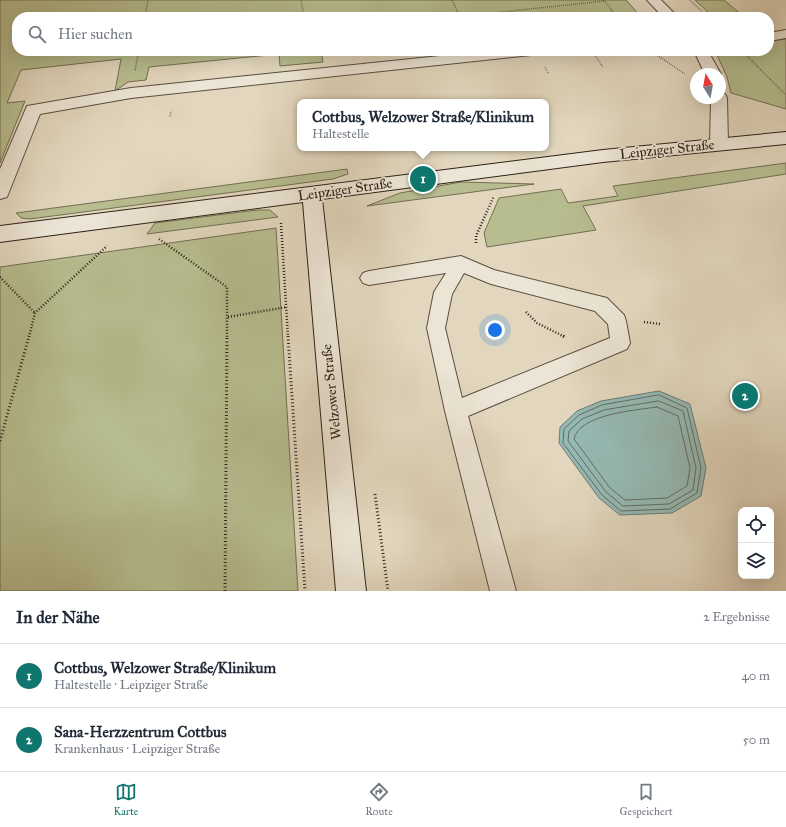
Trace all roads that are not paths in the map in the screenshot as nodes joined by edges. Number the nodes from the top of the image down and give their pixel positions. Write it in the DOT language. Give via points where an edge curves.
graph roads {
  1 [pos="654,0"];
  2 [pos="665,12"];
  3 [pos="786,34"];
  4 [pos="774,35"];
  5 [pos="483,56"];
  6 [pos="704,56"];
  7 [pos="710,68"];
  8 [pos="719,104"];
  9 [pos="786,138"];
  10 [pos="719,144"];
  11 [pos="0,192"];
  12 [pos="312,193"];
  13 [pos="0,234"];
  14 [pos="461,263"];
  15 [pos="369,278"];
  16 [pos="455,411"];
  17 [pos="351,591"];
  18 [pos="503,591"];
  1 -- 2 [label="street"];
  3 -- 4 [label="street"];
  5 -- 11 [label="street" via="131,93 33,110"];
  6 -- 7 [label="street"];
  8 -- 10 [label="street"];
  9 -- 10 [label="street, Leipziger Straße"];
  10 -- 12 [label="street, Leipziger Straße"];
  12 -- 13 [label="street, Leipziger Straße"];
  12 -- 17 [label="street, Welzower Straße"];
  14 -- 15 [label="lane"];
  14 -- 16 [label="lane" via="443,292 436,328"];
  14 -- 16 [label="lane" via="491,277 601,304 617,320 620,343"];
  16 -- 18 [label="lane"];
}
